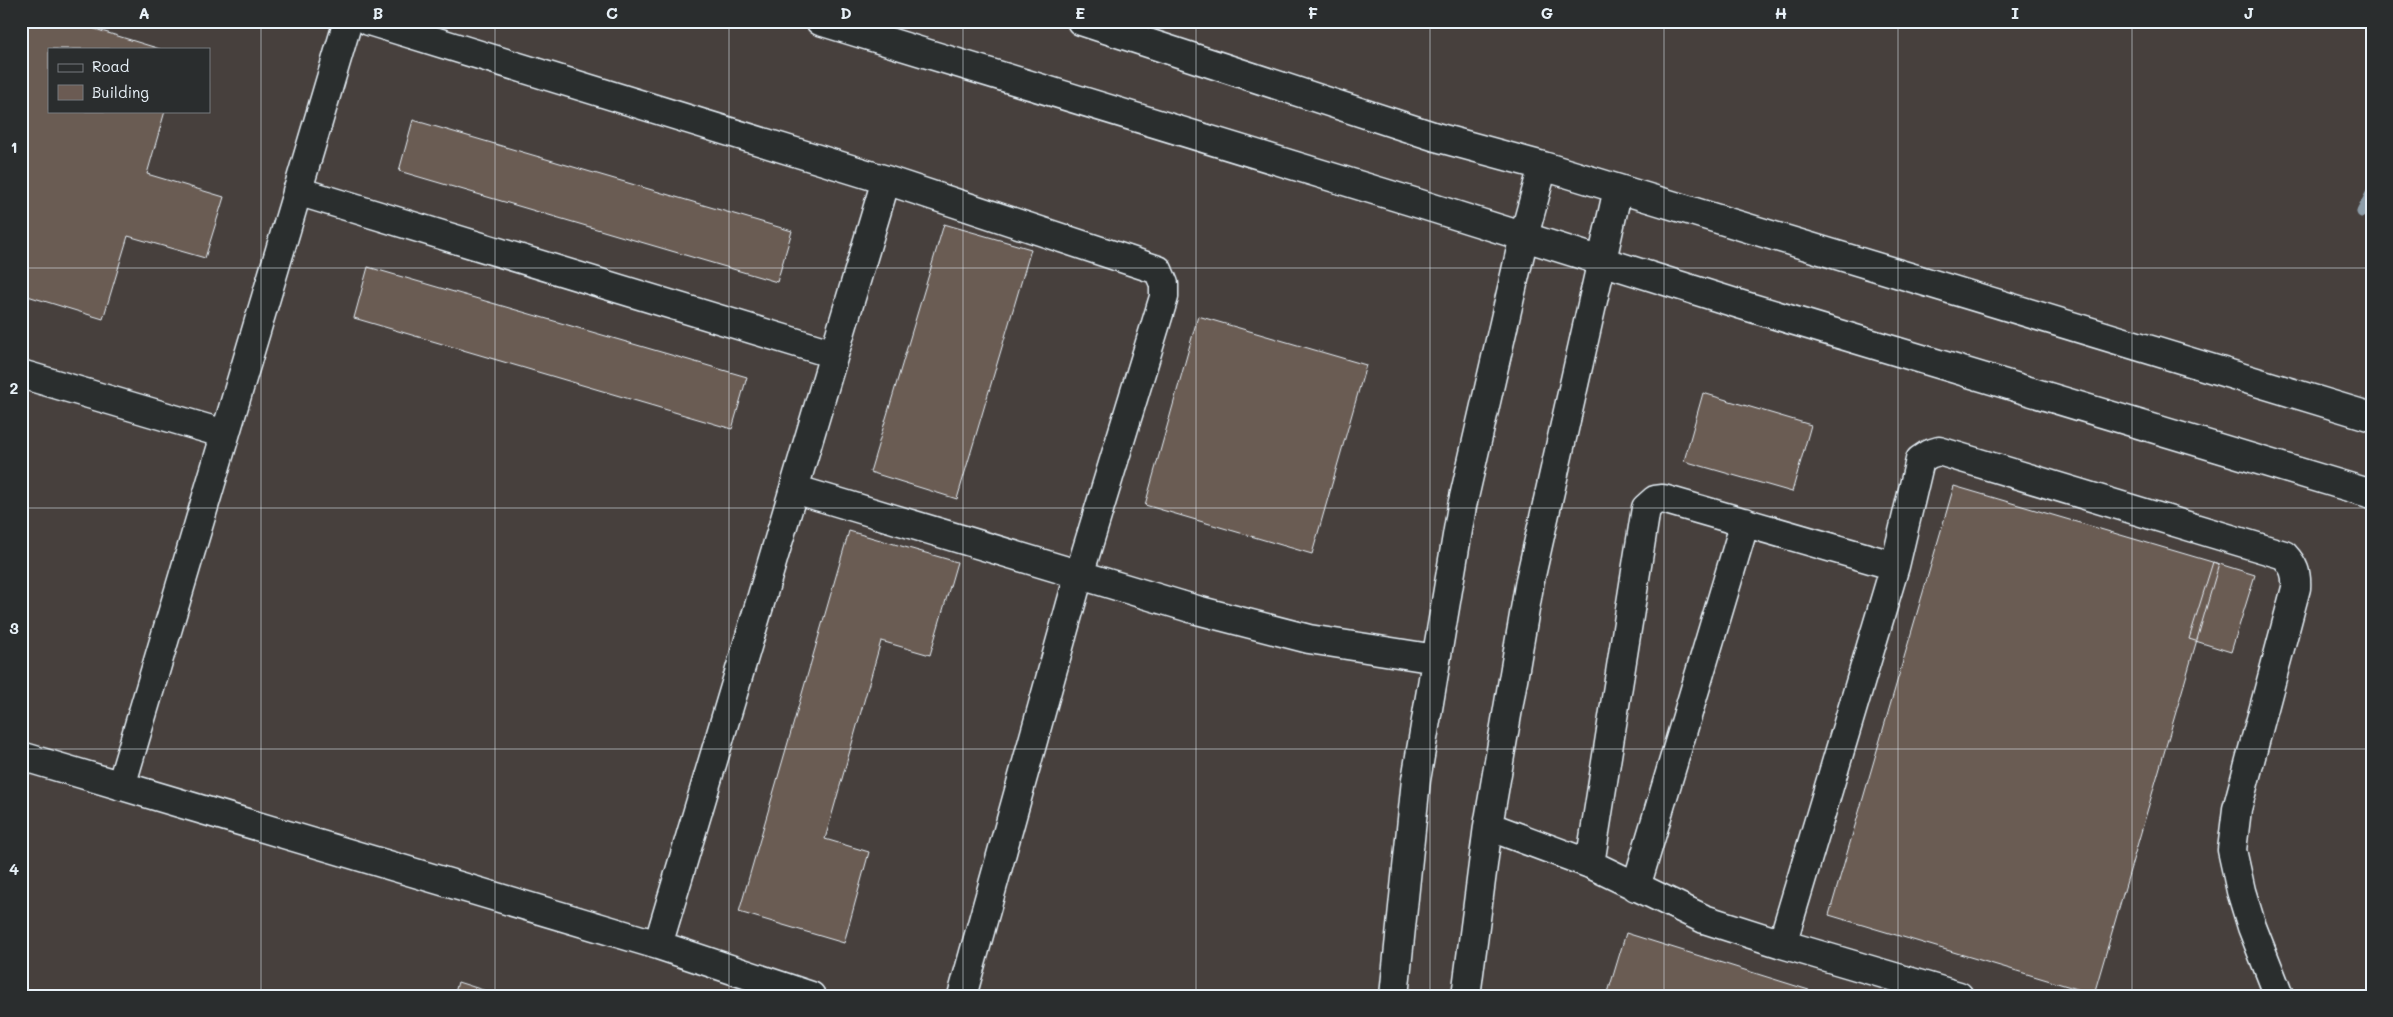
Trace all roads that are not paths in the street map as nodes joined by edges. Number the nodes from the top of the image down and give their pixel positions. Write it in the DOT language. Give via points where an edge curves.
graph roads {
  1 [pos="348,21"];
  2 [pos="369,21"];
  3 [pos="820,21"];
  4 [pos="1081,21"];
  5 [pos="1543,166"];
  6 [pos="886,180"];
  7 [pos="1618,189"];
  8 [pos="298,191"];
  9 [pos="1524,236"];
  10 [pos="1600,259"];
  11 [pos="834,354"];
  12 [pos="21,374"];
  13 [pos="2372,416"];
  14 [pos="225,434"];
  15 [pos="794,489"];
  16 [pos="2372,494"];
  17 [pos="1745,522"];
  18 [pos="1895,566"];
  19 [pos="1079,575"];
  20 [pos="1436,659"];
  21 [pos="21,756"];
  22 [pos="121,786"];
  23 [pos="1488,826"];
  24 [pos="1590,864"];
  25 [pos="1636,887"];
  26 [pos="1782,944"];
  27 [pos="658,945"];
  28 [pos="811,996"];
  29 [pos="962,996"];
  30 [pos="1394,996"];
  31 [pos="1466,996"];
  32 [pos="1960,996"];
  33 [pos="2279,996"];
  1 -- 8 [label="street"];
  2 -- 6 [label="street"];
  3 -- 9 [label="street"];
  4 -- 5 [label="street" via="1436,137"];
  5 -- 7 [label="street"];
  5 -- 9 [label="street"];
  6 -- 11 [label="street"];
  6 -- 19 [label="street" via="1158,270 1164,284 1164,297"];
  7 -- 10 [label="street"];
  7 -- 13 [label="street"];
  8 -- 11 [label="street"];
  8 -- 14 [label="street"];
  9 -- 10 [label="street"];
  9 -- 20 [label="street" via="1462,506"];
  10 -- 16 [label="street" via="1742,305"];
  10 -- 23 [label="street" via="1530,580"];
  11 -- 15 [label="street"];
  12 -- 14 [label="street"];
  14 -- 22 [label="street"];
  15 -- 19 [label="street"];
  15 -- 27 [label="street"];
  17 -- 18 [label="street"];
  17 -- 24 [label="street" via="1663,499 1655,500 1646,508"];
  17 -- 25 [label="street"];
  18 -- 26 [label="street"];
  18 -- 33 [label="street" via="1920,460 1939,451 2284,555 2295,570 2296,588 2237,809 2232,850 2240,891"];
  19 -- 20 [label="street" via="1309,639"];
  19 -- 29 [label="street"];
  20 -- 30 [label="street" via="1416,780"];
  21 -- 22 [label="street"];
  22 -- 27 [label="street"];
  23 -- 24 [label="street"];
  23 -- 31 [label="street"];
  24 -- 25 [label="street"];
  25 -- 26 [label="street" via="1704,919"];
  26 -- 32 [label="street"];
  27 -- 28 [label="street"];
}
